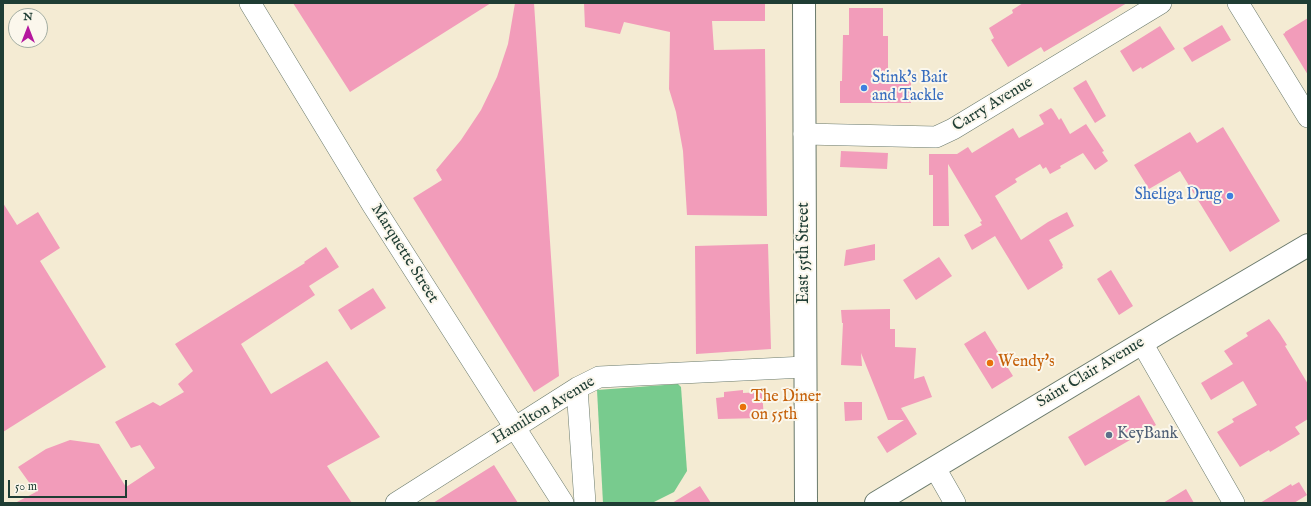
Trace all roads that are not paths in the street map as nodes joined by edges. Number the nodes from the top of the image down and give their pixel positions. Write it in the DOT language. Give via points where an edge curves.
graph roads {
  1 [pos="250,3"];
  2 [pos="804,3"];
  3 [pos="1161,3"];
  4 [pos="1238,3"];
  5 [pos="1308,117"];
  6 [pos="804,134"];
  7 [pos="1308,246"];
  8 [pos="1142,343"];
  9 [pos="806,367"];
  10 [pos="578,388"];
  11 [pos="515,428"];
  12 [pos="934,468"];
  13 [pos="396,503"];
  14 [pos="563,503"];
  15 [pos="585,503"];
  16 [pos="806,503"];
  17 [pos="876,503"];
  18 [pos="955,503"];
  19 [pos="1234,503"];
  1 -- 11 [label="street, Marquette Street" via="372,204"];
  2 -- 6 [label="main road, East 55th Street"];
  3 -- 6 [label="street, Carry Avenue" via="953,129 936,136"];
  4 -- 5 [label="street"];
  6 -- 9 [label="main road, East 55th Street"];
  7 -- 8 [label="main road, Saint Clair Avenue"];
  8 -- 12 [label="main road, Saint Clair Avenue"];
  8 -- 19 [label="street"];
  9 -- 10 [label="street, Hamilton Avenue" via="599,377"];
  9 -- 16 [label="main road, East 55th Street"];
  10 -- 11 [label="street, Hamilton Avenue"];
  10 -- 15 [label="street"];
  11 -- 13 [label="street, Hamilton Avenue"];
  11 -- 14 [label="street, Marquette Street"];
  12 -- 17 [label="main road, Saint Clair Avenue"];
  12 -- 18 [label="street"];
}
